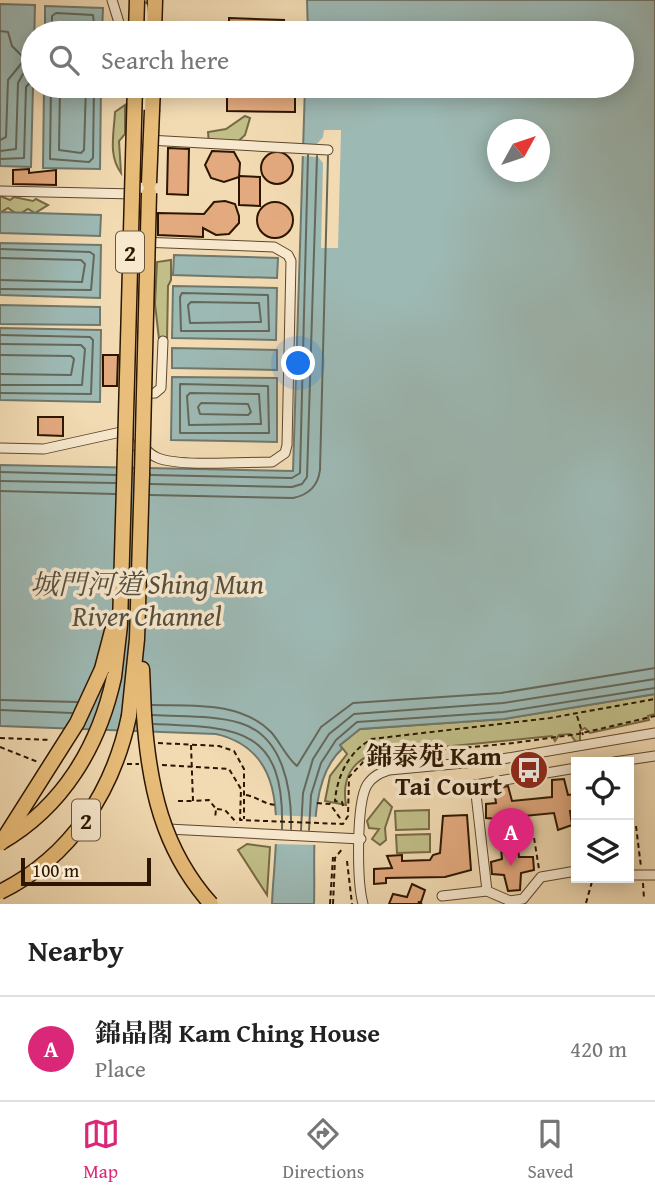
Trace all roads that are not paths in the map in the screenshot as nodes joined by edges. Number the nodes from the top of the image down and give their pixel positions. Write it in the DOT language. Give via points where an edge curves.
graph roads {
  1 [pos="112,0"];
  2 [pos="137,0"];
  3 [pos="143,0"];
  4 [pos="155,0"];
  5 [pos="119,21"];
  6 [pos="136,21"];
  7 [pos="144,21"];
  8 [pos="155,21"];
  9 [pos="135,98"];
  10 [pos="144,98"];
  11 [pos="153,98"];
  12 [pos="143,140"];
  13 [pos="328,150"];
  14 [pos="0,191"];
  15 [pos="141,194"];
  16 [pos="139,242"];
  17 [pos="163,341"];
  18 [pos="136,394"];
  19 [pos="135,429"];
  20 [pos="0,447"];
  21 [pos="121,603"];
  22 [pos="137,622"];
  23 [pos="655,733"];
  24 [pos="655,756"];
  25 [pos="634,759"];
  26 [pos="571,769"];
  27 [pos="168,829"];
  28 [pos="360,839"];
  29 [pos="0,844"];
  30 [pos="571,872"];
  31 [pos="655,875"];
  32 [pos="634,876"];
  33 [pos="487,891"];
  34 [pos="0,892"];
  35 [pos="442,896"];
  36 [pos="211,904"];
  37 [pos="363,904"];
  1 -- 5 [label="street"];
  2 -- 6 [label="highway, bridge"];
  3 -- 7 [label="street"];
  4 -- 8 [label="highway"];
  9 -- 21 [label="highway, 2, bridge"];
  10 -- 12 [label="street"];
  11 -- 22 [label="highway, 2, bridge"];
  12 -- 13 [label="street"];
  12 -- 15 [label="street"];
  14 -- 15 [label="street"];
  15 -- 16 [label="street"];
  16 -- 18 [label="street"];
  16 -- 19 [label="street" via="274,247 288,255 287,445 285,453 272,462 170,461 147,451"];
  17 -- 18 [label="street" via="160,392"];
  18 -- 19 [label="street"];
  19 -- 20 [label="street" via="44,449"];
  21 -- 29 [label="highway, bridge" via="85,709"];
  21 -- 29 [label="highway, 2, bridge" via="114,677 92,745 59,795"];
  22 -- 34 [label="highway, 2, bridge" via="129,716 107,785 68,842 38,869"];
  22 -- 36 [label="highway, bridge" via="147,762 156,806 180,863"];
  23 -- 28 [label="street" via="496,760 381,772 365,789"];
  24 -- 25 [label="street"];
  26 -- 33 [label="street" via="475,785"];
  27 -- 28 [label="street"];
  28 -- 37 [label="street"];
  30 -- 33 [label="street" via="541,877 523,899 510,901"];
  31 -- 32 [label="street"];
  33 -- 35 [label="street"];
}
